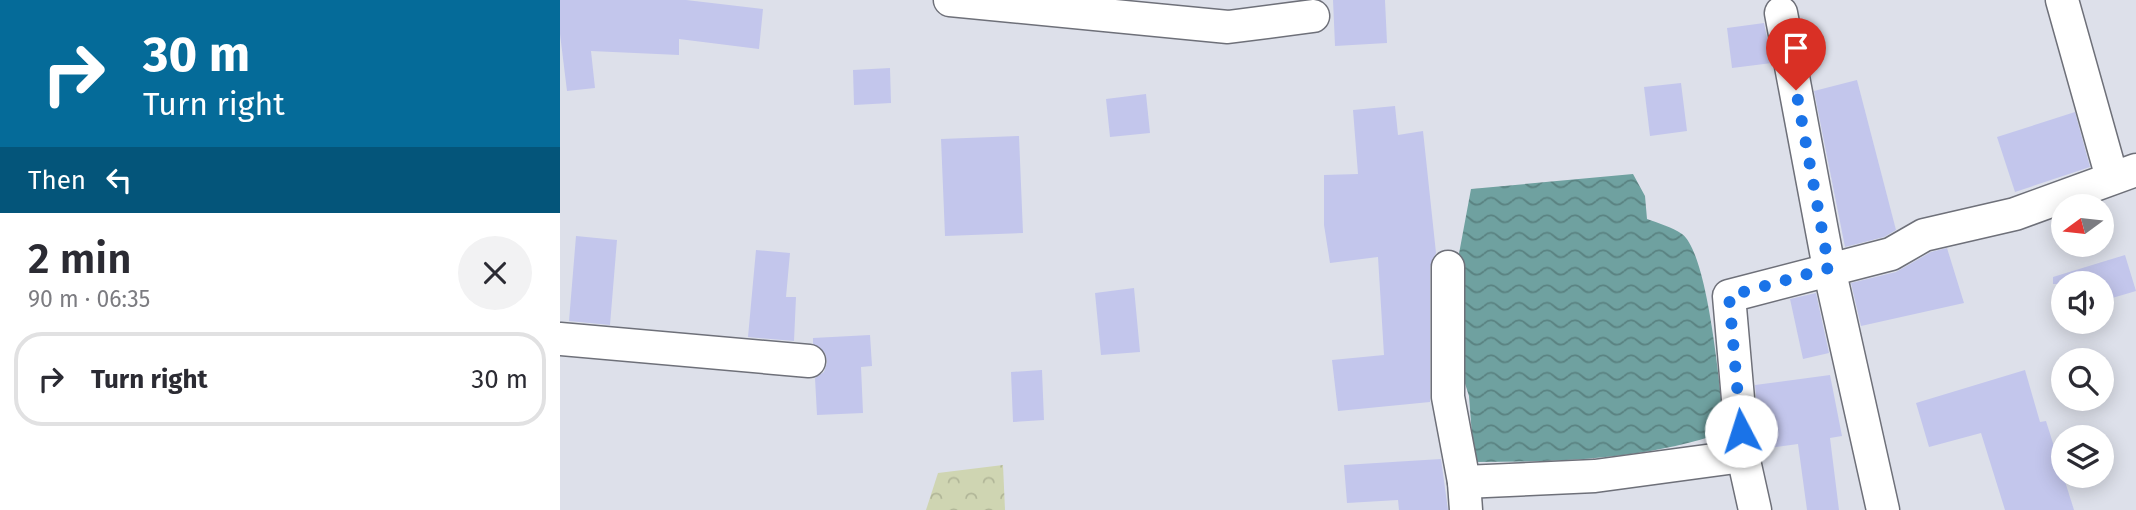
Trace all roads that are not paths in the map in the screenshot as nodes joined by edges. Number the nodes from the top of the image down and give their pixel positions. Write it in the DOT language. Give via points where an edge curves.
graph roads {
  1 [pos="950,0"];
  2 [pos="2062,0"];
  3 [pos="1008,3"];
  4 [pos="1782,13"];
  5 [pos="1313,16"];
  6 [pos="2124,174"];
  7 [pos="1448,267"];
  8 [pos="1829,268"];
  9 [pos="560,339"];
  10 [pos="809,361"];
  11 [pos="1743,456"];
  12 [pos="1465,496"];
  13 [pos="1755,510"];
  14 [pos="1883,510"];
  1 -- 3 [label="street"];
  2 -- 6 [label="street"];
  3 -- 5 [label="street" via="1228,27"];
  4 -- 8 [label="street"];
  6 -- 8 [label="street" via="2015,214 1924,235 1891,254"];
  7 -- 12 [label="street" via="1448,397"];
  8 -- 11 [label="street" via="1729,296"];
  8 -- 14 [label="street"];
  9 -- 10 [label="street"];
  11 -- 12 [label="street"];
  11 -- 13 [label="street"];
}
